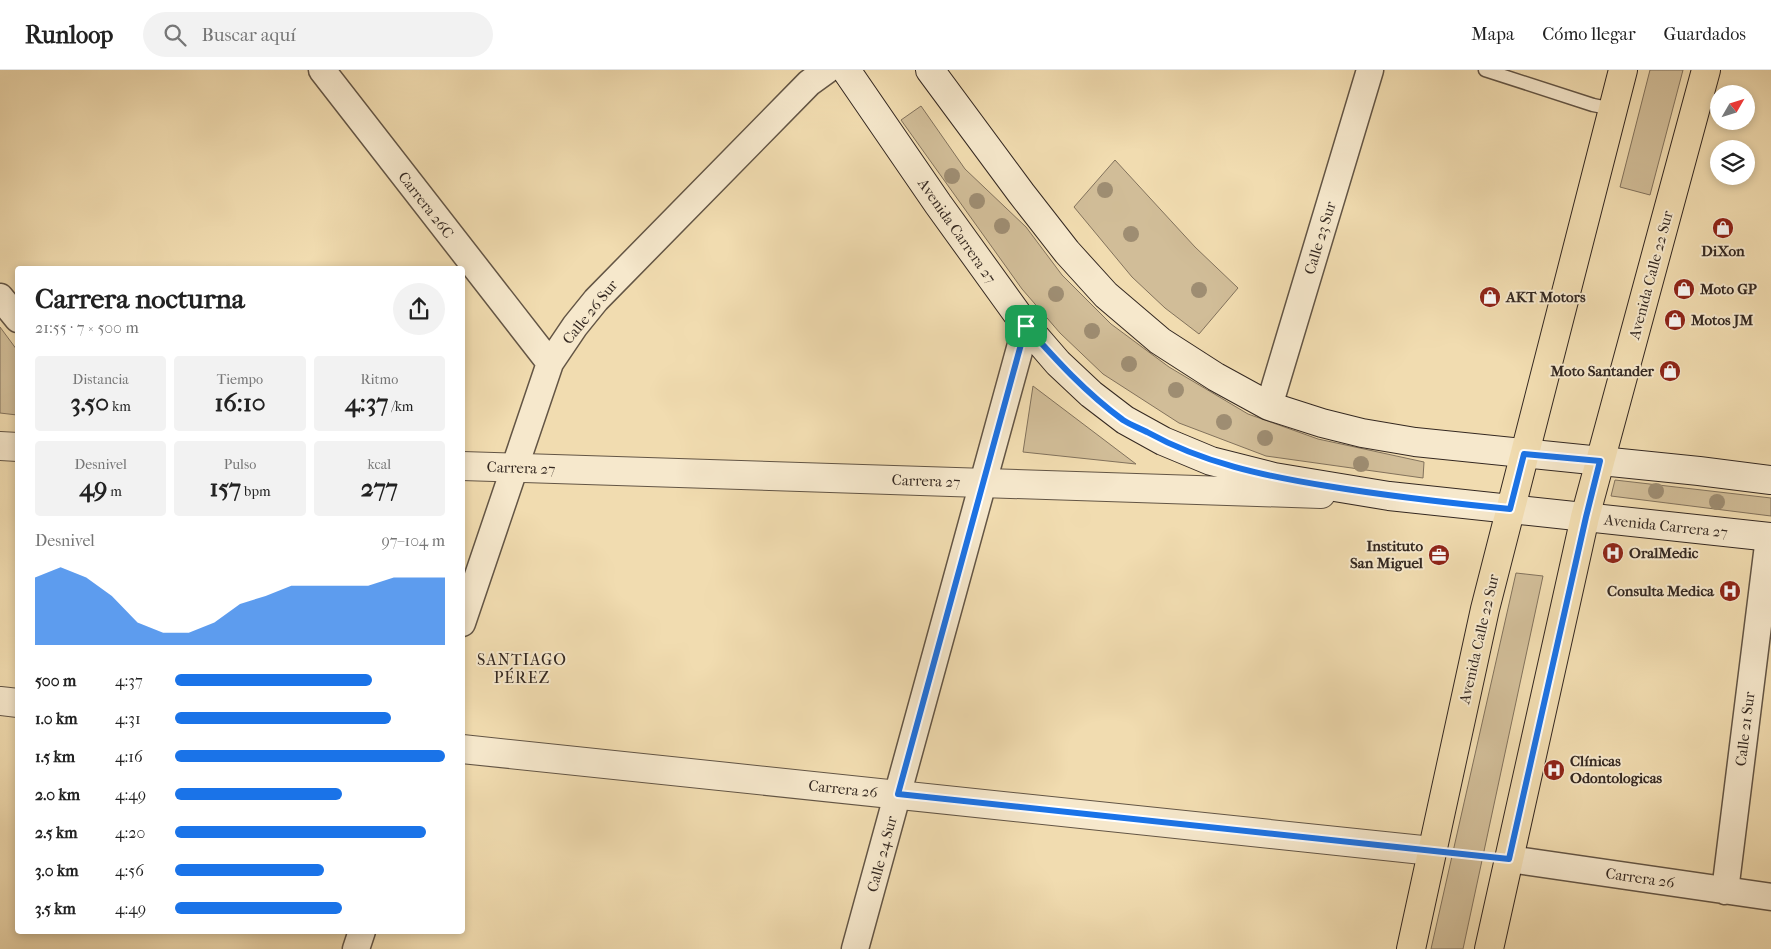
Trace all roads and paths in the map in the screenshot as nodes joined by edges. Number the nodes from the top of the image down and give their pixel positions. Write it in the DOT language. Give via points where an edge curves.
graph roads {
  1 [pos="322,70"];
  2 [pos="827,70"];
  3 [pos="846,70"];
  4 [pos="919,70"];
  5 [pos="1370,70"];
  6 [pos="1485,70"];
  7 [pos="1624,70"];
  8 [pos="1706,70"];
  9 [pos="937,79"];
  10 [pos="1613,109"];
  11 [pos="0,297"];
  12 [pos="15,315"];
  13 [pos="1026,326"];
  14 [pos="550,363"];
  15 [pos="1269,406"];
  16 [pos="0,446"];
  17 [pos="15,447"];
  18 [pos="1524,454"];
  19 [pos="1600,461"];
  20 [pos="465,466"];
  21 [pos="514,468"];
  22 [pos="1771,480"];
  23 [pos="983,483"];
  24 [pos="1389,496"];
  25 [pos="1510,509"];
  26 [pos="1586,517"];
  27 [pos="1770,537"];
  28 [pos="465,614"];
  29 [pos="0,701"];
  30 [pos="15,703"];
  31 [pos="465,749"];
  32 [pos="898,794"];
  33 [pos="1432,851"];
  34 [pos="1509,859"];
  35 [pos="1725,891"];
  36 [pos="1771,898"];
  37 [pos="361,934"];
  38 [pos="356,949"];
  39 [pos="855,949"];
  40 [pos="1410,949"];
  41 [pos="1489,949"];
  1 -- 14 [label="street, Carrera 26C"];
  2 -- 14 [label="street, Calle 26 Sur" via="808,83 596,300"];
  3 -- 13 [label="main road, Avenida Carrera 27"];
  4 -- 9 [label="street"];
  5 -- 15 [label="street, Calle 23 Sur"];
  6 -- 10 [label="lane"];
  7 -- 10 [label="main road, Avenida Calle 22 Sur"];
  8 -- 19 [label="main road, Avenida Calle 22 Sur"];
  9 -- 15 [label="main road" via="1066,252 1106,295 1160,341"];
  10 -- 18 [label="main road, Avenida Calle 22 Sur"];
  11 -- 12 [label="street"];
  13 -- 23 [label="street, Calle 24 Sur"];
  13 -- 24 [label="main road, Avenida Carrera 27" via="1091,394 1125,420 1163,441 1211,461 1274,477"];
  14 -- 21 [label="street, Calle 26 Sur"];
  15 -- 18 [label="main road" via="1362,433"];
  16 -- 17 [label="main road"];
  18 -- 19 [label="main road"];
  18 -- 25 [label="main road, Avenida Calle 22 Sur"];
  19 -- 22 [label="main road"];
  19 -- 26 [label="main road, Avenida Calle 22 Sur"];
  20 -- 21 [label="main road, Carrera 27"];
  21 -- 23 [label="main road, Carrera 27"];
  21 -- 28 [label="street, Calle 26 Sur"];
  23 -- 24 [label="main road, Carrera 27"];
  23 -- 32 [label="street, Calle 24 Sur"];
  24 -- 25 [label="main road, Avenida Carrera 27"];
  25 -- 26 [label="main road, Avenida Carrera 27"];
  25 -- 33 [label="main road, Avenida Calle 22 Sur"];
  26 -- 27 [label="main road, Avenida Carrera 27"];
  26 -- 34 [label="main road, Avenida Calle 22 Sur"];
  27 -- 35 [label="street, Calle 21 Sur"];
  29 -- 30 [label="main road"];
  31 -- 32 [label="main road, Carrera 26"];
  32 -- 33 [label="main road, Carrera 26"];
  32 -- 39 [label="street, Calle 24 Sur"];
  33 -- 34 [label="path"];
  33 -- 40 [label="main road, Avenida Calle 22 Sur"];
  34 -- 35 [label="street, Carrera 26"];
  34 -- 41 [label="main road, Avenida Calle 22 Sur"];
  35 -- 36 [label="street, Carrera 26"];
  37 -- 38 [label="street"];
}
